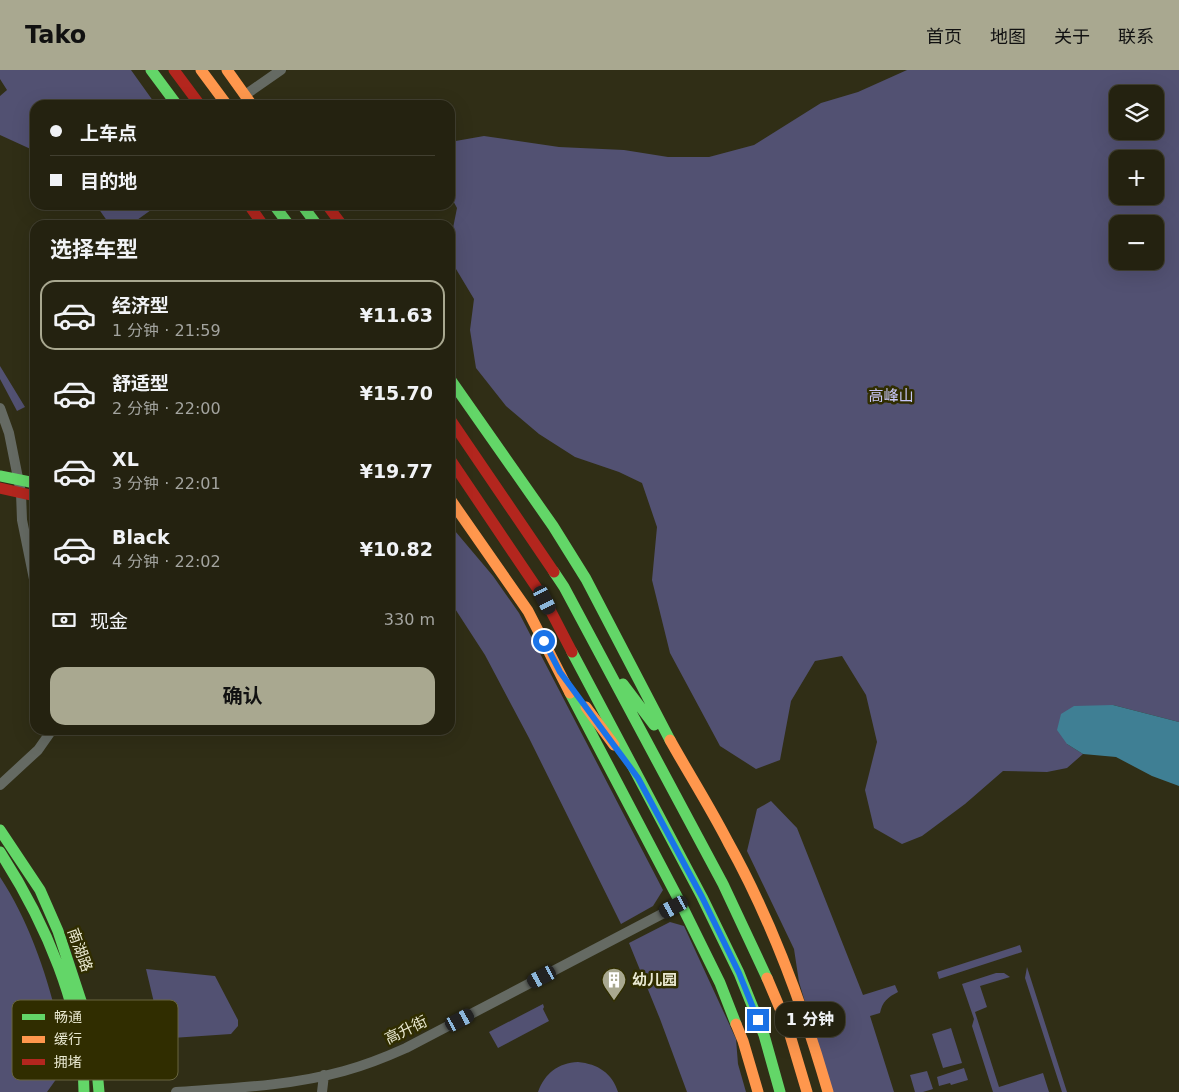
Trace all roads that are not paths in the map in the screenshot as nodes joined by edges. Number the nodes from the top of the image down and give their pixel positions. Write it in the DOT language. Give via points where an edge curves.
graph roads {
  1 [pos="153,70"];
  2 [pos="174,70"];
  3 [pos="202,70"];
  4 [pos="227,70"];
  5 [pos="281,70"];
  6 [pos="245,95"];
  7 [pos="173,100"];
  8 [pos="196,100"];
  9 [pos="224,100"];
  10 [pos="248,100"];
  11 [pos="455,386"];
  12 [pos="0,408"];
  13 [pos="455,425"];
  14 [pos="455,467"];
  15 [pos="0,476"];
  16 [pos="18,480"];
  17 [pos="30,482"];
  18 [pos="0,488"];
  19 [pos="21,493"];
  20 [pos="30,495"];
  21 [pos="455,506"];
  22 [pos="30,559"];
  23 [pos="596,648"];
  24 [pos="560,672"];
  25 [pos="48,735"];
  26 [pos="681,760"];
  27 [pos="638,778"];
  28 [pos="0,785"];
  29 [pos="0,830"];
  30 [pos="0,852"];
  31 [pos="681,904"];
  32 [pos="780,949"];
  33 [pos="67,1000"];
  34 [pos="81,1000"];
  35 [pos="796,1054"];
  36 [pos="324,1075"];
  37 [pos="176,1092"];
  38 [pos="322,1092"];
  39 [pos="758,1092"];
  40 [pos="780,1092"];
  41 [pos="806,1092"];
  42 [pos="828,1092"];
  1 -- 7 [label="main road"];
  2 -- 8 [label="main road"];
  3 -- 9 [label="main road"];
  4 -- 6 [label="main road"];
  5 -- 6 [label="street"];
  6 -- 10 [label="main road"];
  11 -- 26 [label="main road" via="586,579"];
  12 -- 16 [label="street" via="9,433"];
  13 -- 23 [label="main road" via="559,579"];
  14 -- 27 [label="main road" via="545,600"];
  15 -- 16 [label="main road"];
  16 -- 17 [label="main road"];
  16 -- 19 [label="street"];
  18 -- 19 [label="main road"];
  19 -- 20 [label="main road"];
  19 -- 22 [label="street" via="22,520"];
  21 -- 24 [label="main road" via="528,611"];
  23 -- 26 [label="main road"];
  23 -- 35 [label="main road" via="723,884 760,962"];
  24 -- 27 [label="main road"];
  24 -- 31 [label="main road"];
  25 -- 28 [label="street" via="38,750"];
  26 -- 32 [label="main road" via="729,843"];
  27 -- 40 [label="main road" via="739,973 764,1035"];
  29 -- 34 [label="main road, 南湖路" via="40,890 58,930"];
  30 -- 33 [label="main road, 南湖路" via="28,895 44,930"];
  31 -- 36 [label="street, 高升街" via="406,1048 360,1066"];
  31 -- 39 [label="main road" via="744,1041"];
  32 -- 35 [label="main road"];
  32 -- 42 [label="main road" via="812,1036"];
  35 -- 41 [label="main road"];
  36 -- 37 [label="street, 高升街" via="263,1085"];
  36 -- 38 [label="street"];
}
